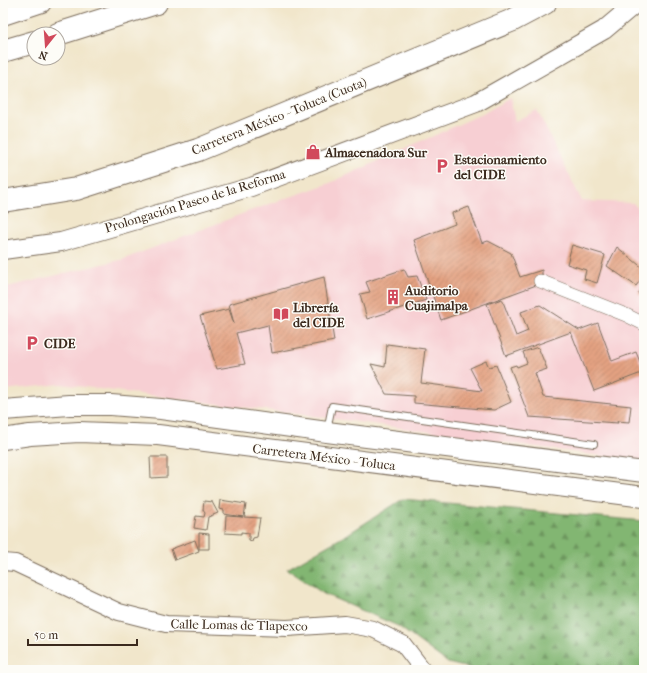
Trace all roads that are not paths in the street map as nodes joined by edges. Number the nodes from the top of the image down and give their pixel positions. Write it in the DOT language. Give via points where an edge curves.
graph roads {
  1 [pos="42,3"];
  2 [pos="156,3"];
  3 [pos="545,3"];
  4 [pos="636,3"];
  5 [pos="3,16"];
  6 [pos="66,31"];
  7 [pos="26,44"];
  8 [pos="3,51"];
  9 [pos="3,201"];
  10 [pos="3,250"];
  11 [pos="540,281"];
  12 [pos="644,324"];
  13 [pos="3,410"];
  14 [pos="327,432"];
  15 [pos="3,439"];
  16 [pos="594,444"];
  17 [pos="644,472"];
  18 [pos="644,498"];
  19 [pos="3,562"];
  20 [pos="423,670"];
  1 -- 5 [label="main road"];
  2 -- 6 [label="highway"];
  3 -- 9 [label="highway, Carretera México - Toluca (Cuota)" via="513,20 198,150 76,189"];
  4 -- 10 [label="main road, Prolongación Paseo de la Reforma" via="604,30 476,103 251,187 62,242"];
  7 -- 8 [label="highway"];
  11 -- 12 [label="street"];
  13 -- 14 [label="main road, Carretera México - Toluca" via="111,405 162,409"];
  14 -- 16 [label="lane" via="332,406"];
  14 -- 17 [label="main road, Carretera México - Toluca"];
  15 -- 18 [label="main road, Carretera México - Toluca" via="79,432 158,435"];
  19 -- 20 [label="street, Calle Lomas de Tlapexco" via="15,563 119,612 166,624 287,628 345,624 373,628 403,644"];
}
